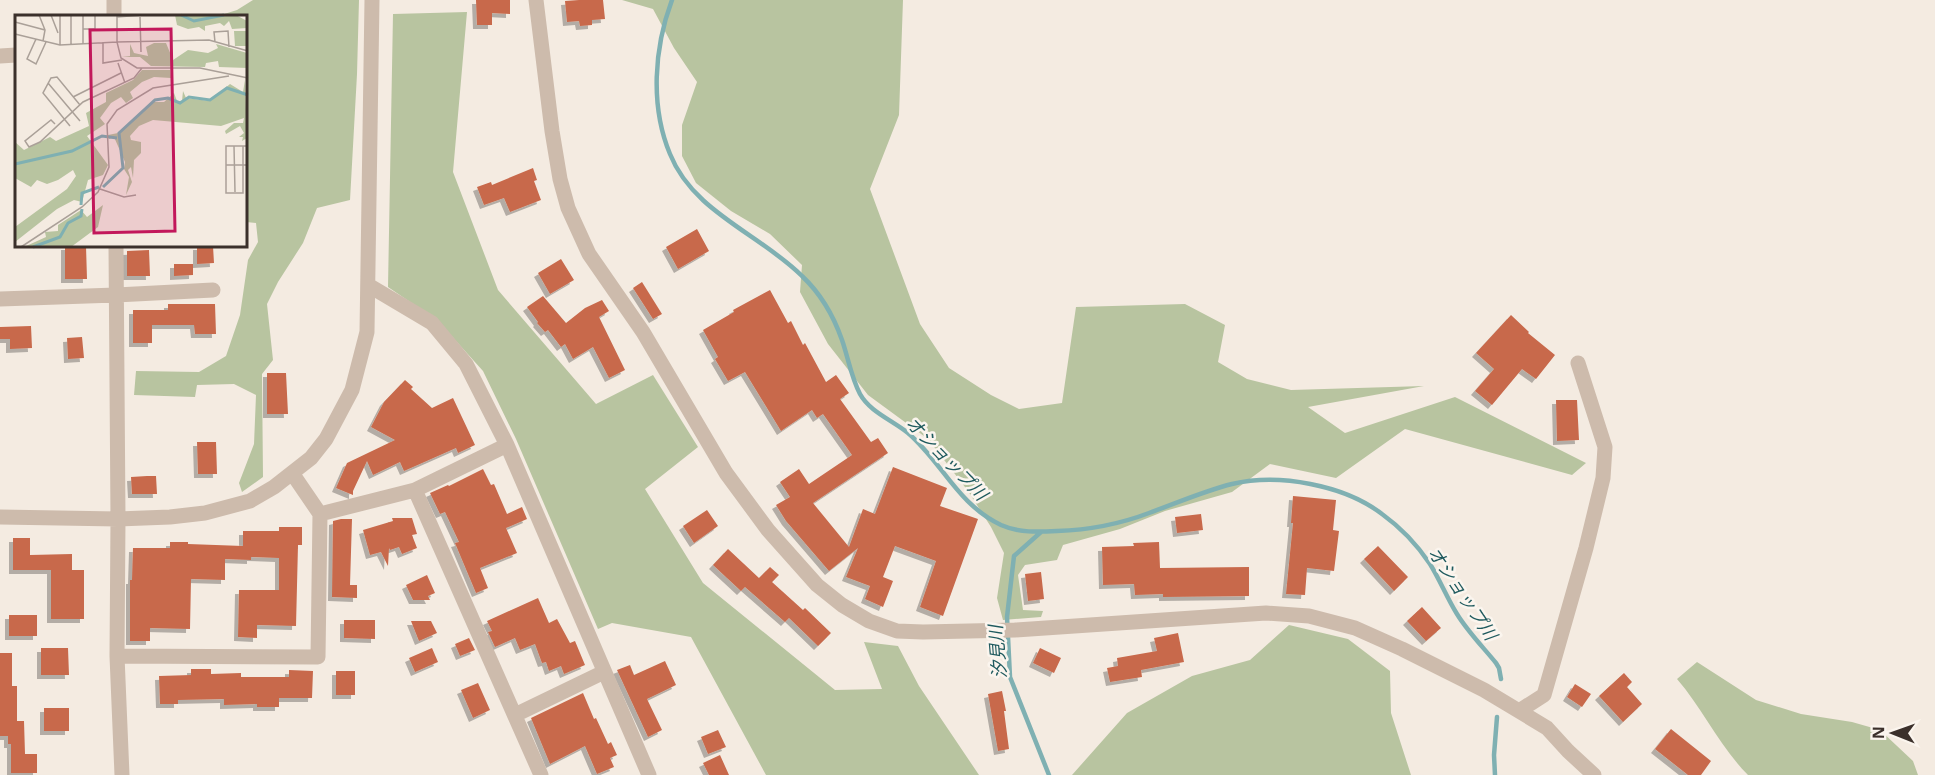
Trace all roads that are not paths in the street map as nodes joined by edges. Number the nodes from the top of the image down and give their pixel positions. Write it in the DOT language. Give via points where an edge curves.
graph roads {
  1 [pos="372,0"];
  2 [pos="536,0"];
  3 [pos="15,55"];
  4 [pos="0,56"];
  5 [pos="116,248"];
  6 [pos="368,285"];
  7 [pos="213,290"];
  8 [pos="116,295"];
  9 [pos="0,299"];
  10 [pos="1578,363"];
  11 [pos="507,445"];
  12 [pos="292,473"];
  13 [pos="415,490"];
  14 [pos="320,514"];
  15 [pos="0,517"];
  16 [pos="118,519"];
  17 [pos="117,656"];
  18 [pos="604,672"];
  19 [pos="1520,711"];
  20 [pos="515,715"];
  21 [pos="122,775"];
  22 [pos="541,775"];
  23 [pos="649,775"];
  24 [pos="1594,775"];
  1 -- 6 [label="street"];
  2 -- 19 [label="street" via="560,179 589,254 643,332 726,473 768,531 817,585 842,605 897,631 1015,630 1245,614 1309,616 1355,628 1402,648"];
  3 -- 4 [label="street"];
  5 -- 8 [label="street"];
  6 -- 11 [label="street" via="432,323 466,364"];
  6 -- 12 [label="street" via="367,332 352,390 326,439"];
  7 -- 8 [label="street"];
  8 -- 9 [label="street"];
  8 -- 16 [label="street"];
  10 -- 19 [label="street" via="1605,447 1603,478 1544,695"];
  11 -- 13 [label="street"];
  11 -- 18 [label="street"];
  12 -- 14 [label="street"];
  12 -- 16 [label="street" via="250,501 229,507 170,517"];
  13 -- 14 [label="street"];
  13 -- 20 [label="street"];
  14 -- 17 [label="street" via="318,657"];
  15 -- 16 [label="street"];
  16 -- 17 [label="street"];
  17 -- 21 [label="street"];
  18 -- 20 [label="street"];
  18 -- 23 [label="street"];
  19 -- 24 [label="street" via="1547,728"];
  20 -- 22 [label="street"];
}
